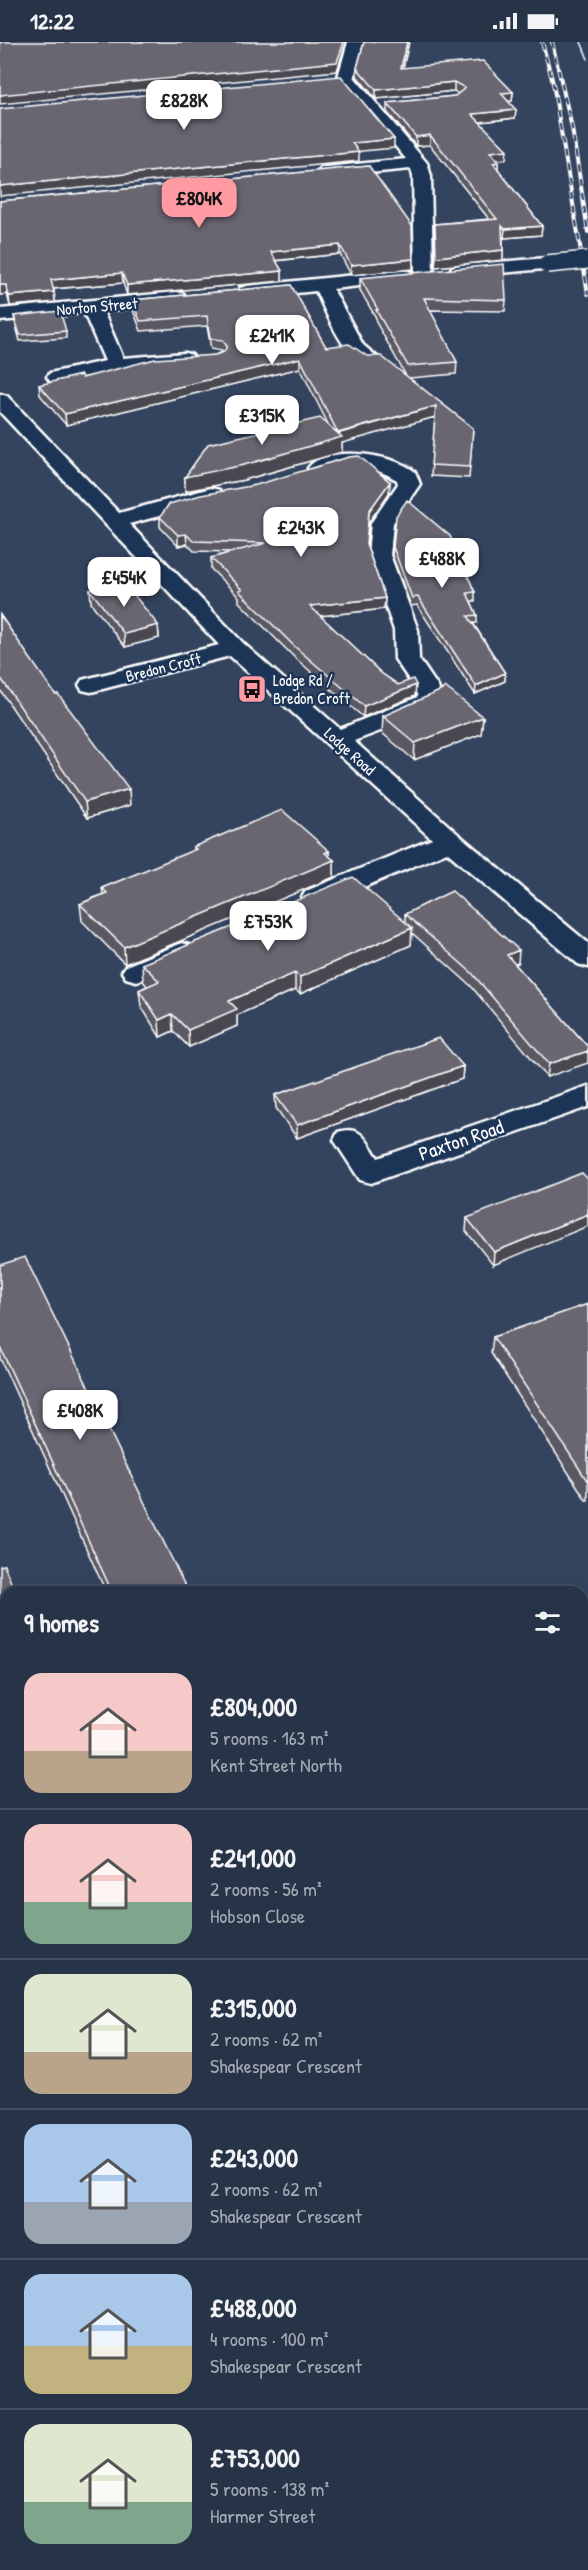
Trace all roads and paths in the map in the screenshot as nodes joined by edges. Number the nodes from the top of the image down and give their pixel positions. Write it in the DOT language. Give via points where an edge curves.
graph roads {
  1 [pos="356,42"];
  2 [pos="395,104"];
  3 [pos="371,106"];
  4 [pos="418,163"];
  5 [pos="310,174"];
  6 [pos="588,260"];
  7 [pos="424,274"];
  8 [pos="322,285"];
  9 [pos="230,294"];
  10 [pos="195,297"];
  11 [pos="91,306"];
  12 [pos="0,315"];
  13 [pos="204,358"];
  14 [pos="372,361"];
  15 [pos="116,365"];
  16 [pos="57,377"];
  17 [pos="0,400"];
  18 [pos="299,474"];
  19 [pos="228,492"];
  20 [pos="114,521"];
  21 [pos="235,648"];
  22 [pos="91,685"];
  23 [pos="336,739"];
  24 [pos="450,841"];
  25 [pos="287,909"];
  26 [pos="201,945"];
  27 [pos="588,958"];
  28 [pos="136,972"];
  29 [pos="588,1096"];
  30 [pos="349,1140"];
  1 -- 3 [label="street" via="340,78"];
  2 -- 3 [label="street"];
  3 -- 4 [label="street"];
  4 -- 5 [label="street"];
  4 -- 7 [label="street" via="422,176"];
  6 -- 7 [label="street, bridge"];
  7 -- 8 [label="street"];
  8 -- 9 [label="street"];
  8 -- 14 [label="street" via="355,348"];
  10 -- 11 [label="street, Norton Street"];
  11 -- 12 [label="street, Norton Street"];
  11 -- 15 [label="street"];
  13 -- 15 [label="street"];
  15 -- 16 [label="street"];
  17 -- 20 [label="street, Lodge Road"];
  18 -- 23 [label="street" via="333,462 364,458 377,460 406,476 409,484 382,523 379,555 406,630 408,659 431,700"];
  19 -- 20 [label="street"];
  20 -- 21 [label="street, Lodge Road"];
  21 -- 22 [label="street, Bredon Croft"];
  21 -- 23 [label="street, Lodge Road"];
  23 -- 24 [label="street, Lodge Road"];
  24 -- 25 [label="street"];
  24 -- 27 [label="street, Lodge Road"];
  26 -- 28 [label="street"];
  29 -- 30 [label="street, Paxton Road" via="371,1172"];
}
